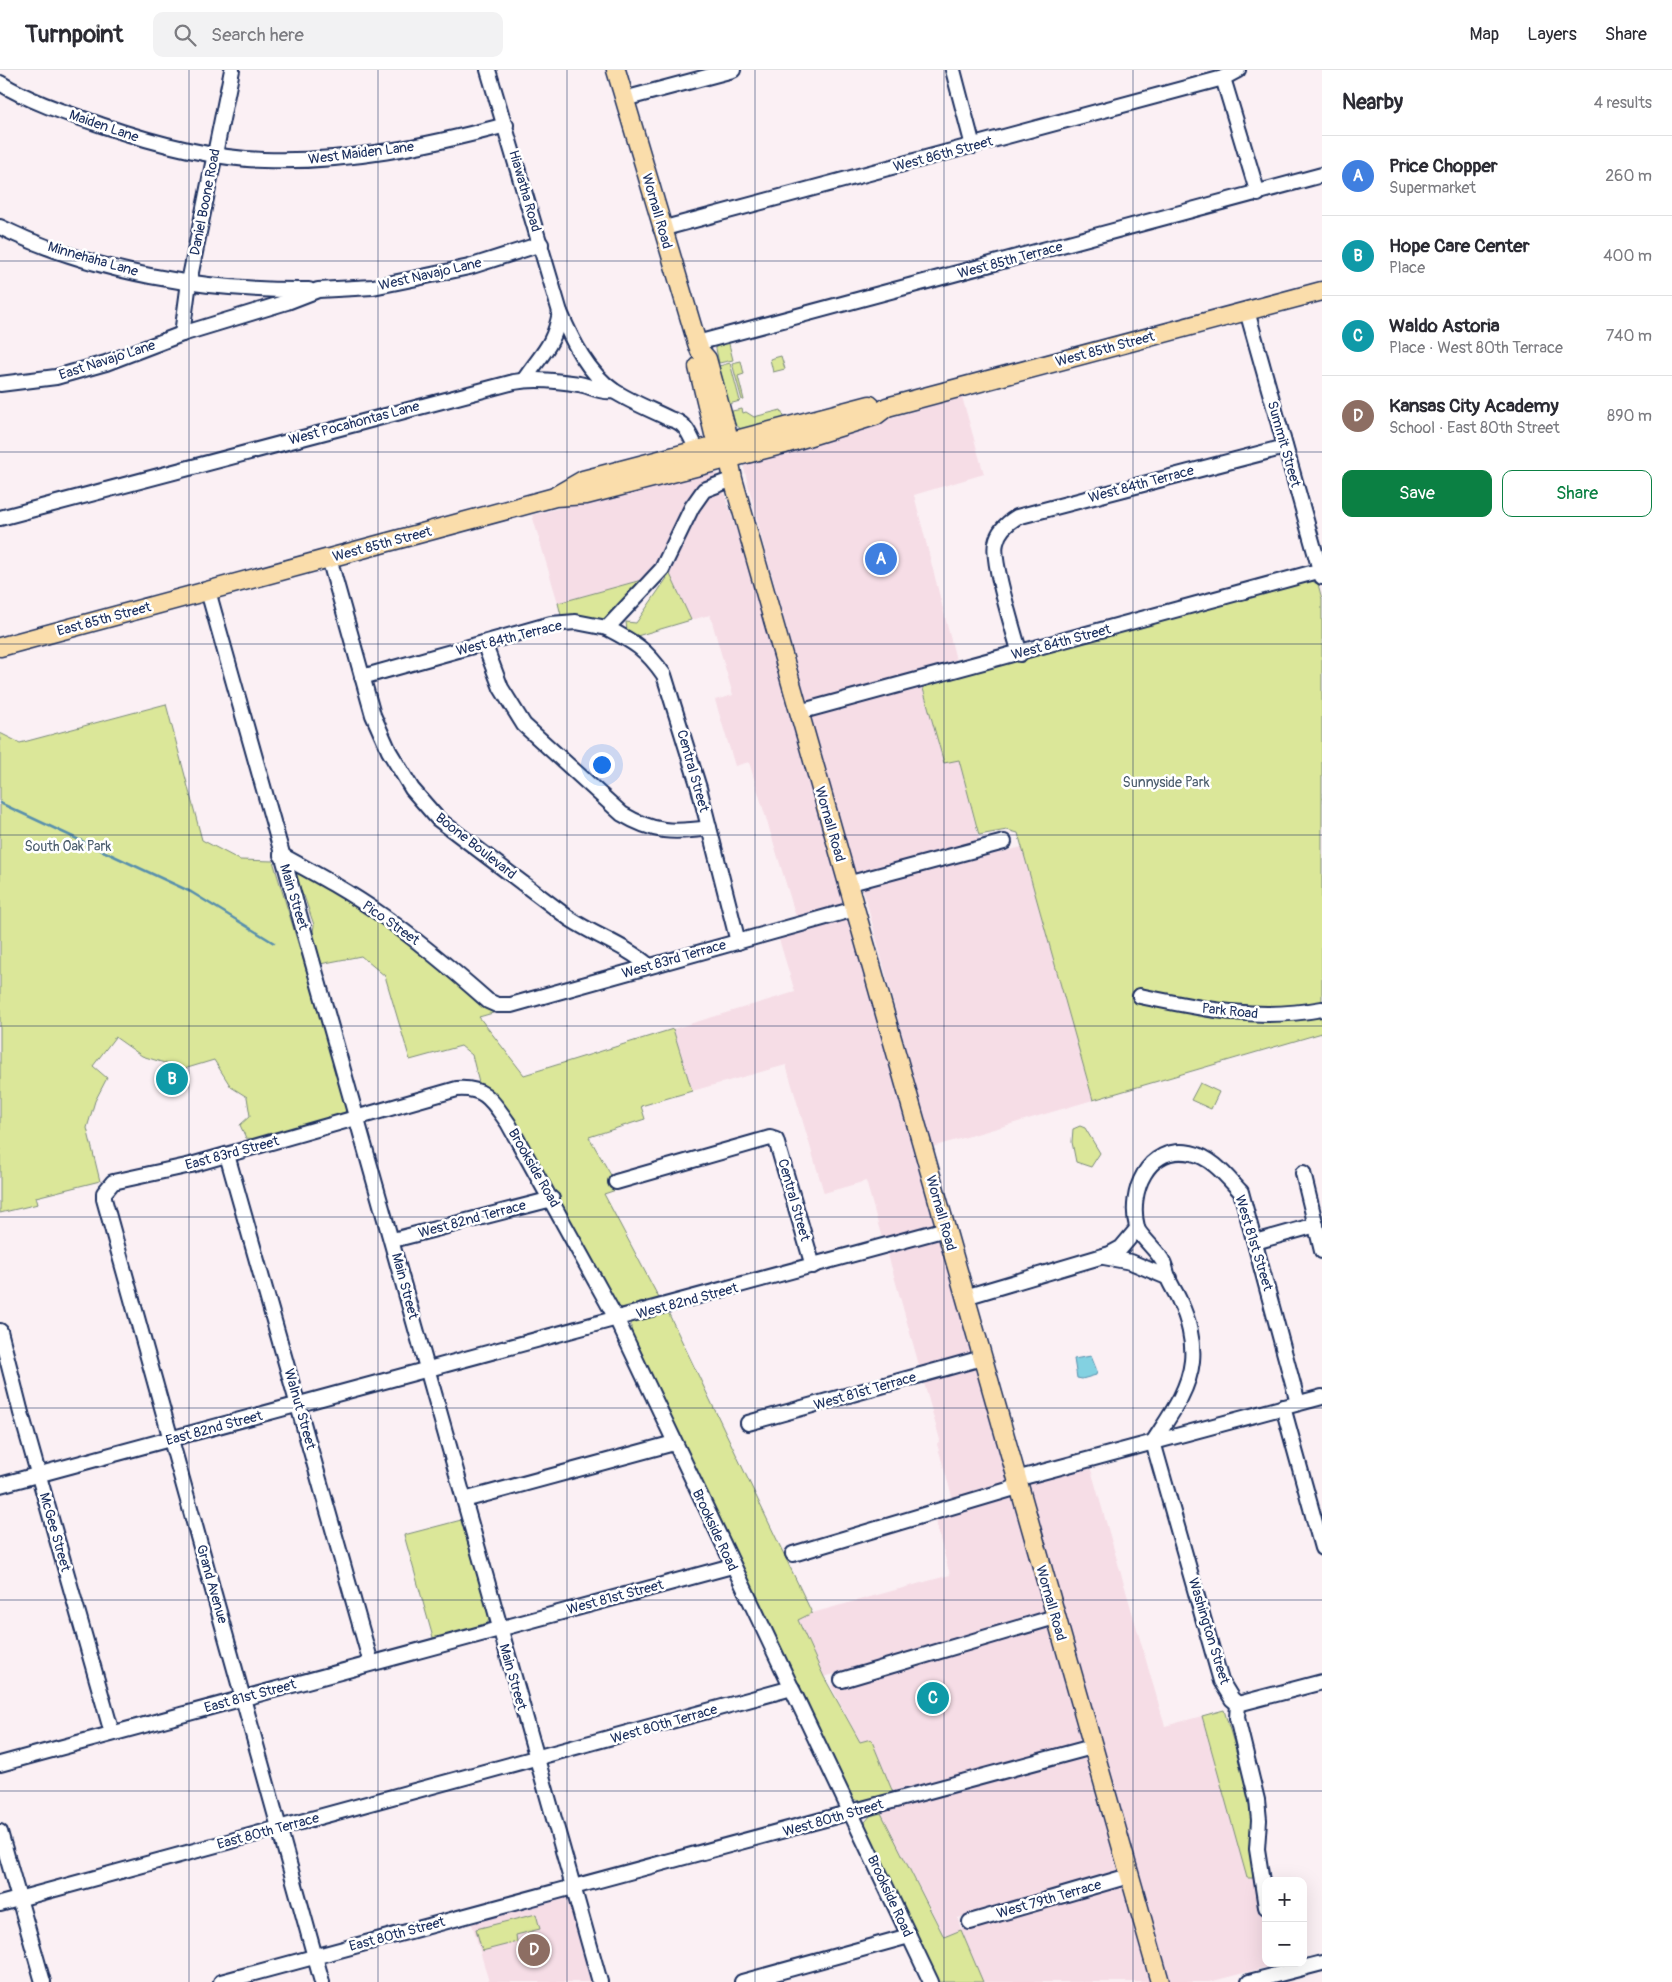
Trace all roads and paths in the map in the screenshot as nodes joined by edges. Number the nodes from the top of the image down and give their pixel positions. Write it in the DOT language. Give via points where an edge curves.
graph roads {
  1 [pos="232,70"];
  2 [pos="488,70"];
  3 [pos="616,70"];
  4 [pos="733,70"];
  5 [pos="953,70"];
  6 [pos="1238,70"];
  7 [pos="1223,78"];
  8 [pos="0,82"];
  9 [pos="624,99"];
  10 [pos="506,125"];
  11 [pos="973,146"];
  12 [pos="214,155"];
  13 [pos="1322,175"];
  14 [pos="1258,194"];
  15 [pos="0,227"];
  16 [pos="661,229"];
  17 [pos="541,244"];
  18 [pos="189,282"];
  19 [pos="318,290"];
  20 [pos="1322,291"];
  21 [pos="1247,311"];
  22 [pos="560,312"];
  23 [pos="182,334"];
  24 [pos="698,347"];
  25 [pos="524,380"];
  26 [pos="0,384"];
  27 [pos="614,391"];
  28 [pos="670,419"];
  29 [pos="1285,446"];
  30 [pos="698,451"];
  31 [pos="727,451"];
  32 [pos="679,456"];
  33 [pos="733,480"];
  34 [pos="555,497"];
  35 [pos="0,518"];
  36 [pos="329,558"];
  37 [pos="1321,573"];
  38 [pos="208,591"];
  39 [pos="607,628"];
  40 [pos="484,643"];
  41 [pos="0,647"];
  42 [pos="1020,654"];
  43 [pos="362,677"];
  44 [pos="798,712"];
  45 [pos="709,828"];
  46 [pos="1004,842"];
  47 [pos="281,855"];
  48 [pos="848,884"];
  49 [pos="855,909"];
  50 [pos="738,942"];
  51 [pos="649,966"];
  52 [pos="1140,996"];
  53 [pos="492,1003"];
  54 [pos="1322,1009"];
  55 [pos="480,1091"];
  56 [pos="357,1118"];
  57 [pos="227,1154"];
  58 [pos="1303,1173"];
  59 [pos="616,1182"];
  60 [pos="107,1187"];
  61 [pos="552,1198"];
  62 [pos="1316,1226"];
  63 [pos="946,1229"];
  64 [pos="1137,1229"];
  65 [pos="392,1240"];
  66 [pos="1255,1242"];
  67 [pos="1322,1251"];
  68 [pos="1103,1257"];
  69 [pos="813,1266"];
  70 [pos="1168,1278"];
  71 [pos="965,1297"];
  72 [pos="617,1320"];
  73 [pos="0,1331"];
  74 [pos="982,1358"];
  75 [pos="428,1370"];
  76 [pos="1322,1396"];
  77 [pos="1298,1403"];
  78 [pos="299,1405"];
  79 [pos="1283,1407"];
  80 [pos="748,1423"];
  81 [pos="171,1439"];
  82 [pos="1153,1442"];
  83 [pos="674,1443"];
  84 [pos="38,1475"];
  85 [pos="1017,1483"];
  86 [pos="0,1485"];
  87 [pos="464,1500"];
  88 [pos="1322,1548"];
  89 [pos="792,1554"];
  90 [pos="732,1566"];
  91 [pos="1055,1617"];
  92 [pos="499,1628"];
  93 [pos="371,1663"];
  94 [pos="842,1680"];
  95 [pos="1322,1682"];
  96 [pos="792,1688"];
  97 [pos="244,1697"];
  98 [pos="1238,1704"];
  99 [pos="112,1733"];
  100 [pos="1092,1747"];
  101 [pos="537,1760"];
  102 [pos="0,1764"];
  103 [pos="852,1814"];
  104 [pos="280,1827"];
  105 [pos="0,1832"];
  106 [pos="1129,1876"];
  107 [pos="1262,1881"];
  108 [pos="573,1887"];
  109 [pos="19,1898"];
  110 [pos="0,1904"];
  111 [pos="970,1922"];
  112 [pos="909,1936"];
  113 [pos="315,1956"];
  114 [pos="1322,1963"];
  115 [pos="1284,1973"];
  116 [pos="43,1982"];
  117 [pos="221,1982"];
  118 [pos="322,1982"];
  119 [pos="600,1982"];
  120 [pos="742,1982"];
  121 [pos="931,1982"];
  122 [pos="1160,1982"];
  123 [pos="1249,1982"];
  1 -- 12 [label="street, Daniel Boone Road"];
  2 -- 10 [label="street, Hiawatha Road"];
  3 -- 9 [label="main road, Wornall Road"];
  4 -- 9 [label="street"];
  5 -- 11 [label="street"];
  6 -- 7 [label="street"];
  7 -- 11 [label="street, West 86th Street"];
  7 -- 14 [label="street"];
  8 -- 12 [label="street, Maiden Lane" via="52,108 135,136"];
  9 -- 16 [label="main road, Wornall Road"];
  10 -- 12 [label="street, West Maiden Lane" via="438,143 358,156 263,160"];
  10 -- 17 [label="street, Hiawatha Road"];
  11 -- 16 [label="street, West 86th Street"];
  12 -- 18 [label="street, Daniel Boone Road"];
  13 -- 14 [label="street, West 85th Terrace"];
  14 -- 24 [label="street, West 85th Terrace"];
  15 -- 18 [label="street, Minnehaha Lane" via="92,262"];
  16 -- 24 [label="main road, Wornall Road"];
  17 -- 19 [label="street, West Navajo Lane" via="469,267 422,277 373,287"];
  17 -- 22 [label="street, Hiawatha Road"];
  18 -- 19 [label="street, West Navajo Lane" via="255,291"];
  18 -- 23 [label="street, Daniel Boone Road"];
  19 -- 23 [label="street, West Navajo Lane"];
  20 -- 21 [label="main road, West 85th Street"];
  21 -- 29 [label="street, Summit Street"];
  21 -- 31 [label="main road, West 85th Street" via="887,407 870,405"];
  22 -- 25 [label="street, Hiawatha Road" via="556,333 547,351"];
  22 -- 27 [label="street, Hiawatha Road" via="570,337 590,367"];
  23 -- 26 [label="street, East Navajo Lane" via="106,363 56,377"];
  24 -- 31 [label="main road, Wornall Road" via="697,368 714,434"];
  25 -- 27 [label="street, West Pocahontas Lane" via="580,384"];
  25 -- 35 [label="street, West Pocahontas Lane"];
  27 -- 28 [label="street, Hiawatha Road"];
  28 -- 30 [label="street, Hiawatha Road" via="684,425"];
  28 -- 32 [label="street" via="682,435 683,447"];
  29 -- 37 [label="street, Summit Street"];
  29 -- 42 [label="street, West 84th Terrace" via="1017,517 1002,530 996,540 994,555"];
  30 -- 31 [label="main road, West 85th Street"];
  30 -- 32 [label="main road, West 85th Street"];
  31 -- 33 [label="main road, Wornall Road"];
  31 -- 34 [label="main road, West 85th Street" via="586,495"];
  32 -- 34 [label="main road, West 85th Street" via="583,480"];
  33 -- 39 [label="street" via="704,490 692,507 662,570"];
  33 -- 44 [label="main road, Wornall Road"];
  34 -- 36 [label="main road, West 85th Street"];
  36 -- 38 [label="main road, West 85th Street"];
  36 -- 43 [label="street, Boone Boulevard"];
  37 -- 42 [label="street, West 84th Street"];
  38 -- 41 [label="main road, East 85th Street"];
  38 -- 47 [label="street, Main Street"];
  39 -- 40 [label="street, West 84th Terrace" via="576,622 551,624"];
  39 -- 45 [label="street, Central Street" via="639,645 664,675"];
  40 -- 43 [label="street, West 84th Terrace"];
  40 -- 45 [label="street" via="501,688 524,725 622,814 640,825 657,830 674,832"];
  42 -- 44 [label="street, West 84th Street"];
  43 -- 51 [label="street, Boone Boulevard" via="373,715 389,751 412,789 438,819 570,919 630,951"];
  44 -- 48 [label="main road, Wornall Road"];
  45 -- 50 [label="street, Central Street"];
  46 -- 48 [label="street"];
  47 -- 53 [label="street, Pico Street" via="382,915"];
  47 -- 56 [label="street, Main Street"];
  48 -- 49 [label="main road, Wornall Road"];
  49 -- 50 [label="street, West 83rd Terrace"];
  49 -- 63 [label="main road, Wornall Road"];
  50 -- 51 [label="street, West 83rd Terrace"];
  51 -- 53 [label="street, West 83rd Terrace" via="511,1005"];
  52 -- 54 [label="street, Park Road" via="1251,1015"];
  55 -- 56 [label="street, East 83rd Street" via="456,1089"];
  55 -- 61 [label="street, Brookside Road" via="508,1123"];
  56 -- 57 [label="street, East 83rd Street"];
  56 -- 65 [label="street, Main Street"];
  57 -- 60 [label="street, East 83rd Street" via="112,1182"];
  57 -- 78 [label="street, Walnut Street"];
  58 -- 62 [label="street"];
  59 -- 69 [label="street, Central Street" via="770,1138 776,1140"];
  60 -- 81 [label="street, Grand Avenue" via="104,1200"];
  61 -- 65 [label="street, West 82nd Terrace"];
  61 -- 72 [label="street, Brookside Road"];
  62 -- 66 [label="street"];
  62 -- 67 [label="street"];
  63 -- 69 [label="street, West 82nd Street"];
  63 -- 71 [label="main road, Wornall Road"];
  64 -- 66 [label="street, West 81st Street" via="1135,1202 1144,1172 1160,1158 1172,1153 1190,1153 1224,1172 1240,1192"];
  64 -- 68 [label="street" via="1121,1248"];
  64 -- 70 [label="street" via="1161,1257"];
  65 -- 75 [label="street, Main Street"];
  66 -- 77 [label="street, West 81st Street"];
  68 -- 70 [label="street" via="1131,1262"];
  68 -- 71 [label="street"];
  69 -- 72 [label="street, West 82nd Street"];
  70 -- 82 [label="street" via="1182,1304 1193,1360 1187,1384"];
  71 -- 74 [label="main road, Wornall Road"];
  72 -- 75 [label="street, West 82nd Street"];
  72 -- 83 [label="street, Brookside Road"];
  73 -- 84 [label="street, McGee Street"];
  74 -- 80 [label="street, West 81st Terrace"];
  74 -- 85 [label="main road, Wornall Road"];
  75 -- 78 [label="street, East 82nd Street"];
  75 -- 87 [label="street, Main Street"];
  76 -- 77 [label="street"];
  77 -- 79 [label="street"];
  78 -- 81 [label="street, East 82nd Street"];
  78 -- 93 [label="street, Walnut Street"];
  79 -- 82 [label="street"];
  79 -- 88 [label="street"];
  81 -- 84 [label="street, East 82nd Street"];
  81 -- 97 [label="street, Grand Avenue"];
  82 -- 85 [label="street"];
  82 -- 98 [label="street, Washington Street" via="1221,1681"];
  83 -- 87 [label="street"];
  83 -- 90 [label="street, Brookside Road"];
  84 -- 86 [label="street, East 82nd Street"];
  84 -- 99 [label="street, McGee Street"];
  85 -- 89 [label="street"];
  85 -- 91 [label="main road, Wornall Road"];
  87 -- 92 [label="street, Main Street"];
  90 -- 92 [label="street, West 81st Street"];
  90 -- 96 [label="street, Brookside Road"];
  91 -- 94 [label="street"];
  91 -- 100 [label="main road, Wornall Road"];
  92 -- 93 [label="street, East 81st Street"];
  92 -- 101 [label="street, Main Street"];
  93 -- 97 [label="street, East 81st Street"];
  95 -- 98 [label="street"];
  96 -- 101 [label="street, West 80th Terrace"];
  96 -- 103 [label="street, Brookside Road"];
  97 -- 99 [label="street, East 81st Street"];
  97 -- 104 [label="street, Grand Avenue"];
  98 -- 107 [label="street" via="1237,1718 1260,1820 1257,1849"];
  99 -- 102 [label="street, East 81st Street"];
  100 -- 103 [label="street, West 80th Street"];
  100 -- 106 [label="main road, Wornall Road"];
  101 -- 104 [label="street, East 80th Terrace"];
  101 -- 108 [label="street, Main Street"];
  103 -- 108 [label="street, West 80th Street"];
  103 -- 112 [label="street, Brookside Road"];
  104 -- 109 [label="street, East 80th Terrace"];
  104 -- 113 [label="street, Grand Avenue"];
  105 -- 109 [label="street"];
  106 -- 111 [label="street, West 79th Terrace"];
  106 -- 122 [label="main road, Wornall Road"];
  108 -- 113 [label="street, East 80th Street"];
  108 -- 119 [label="street, Main Street"];
  109 -- 110 [label="street, East 80th Terrace"];
  109 -- 116 [label="street"];
  112 -- 120 [label="street"];
  112 -- 121 [label="street, Brookside Road"];
  113 -- 117 [label="street, East 80th Street"];
  113 -- 118 [label="street, Grand Avenue"];
  114 -- 115 [label="street"];
  115 -- 123 [label="street"];
}
